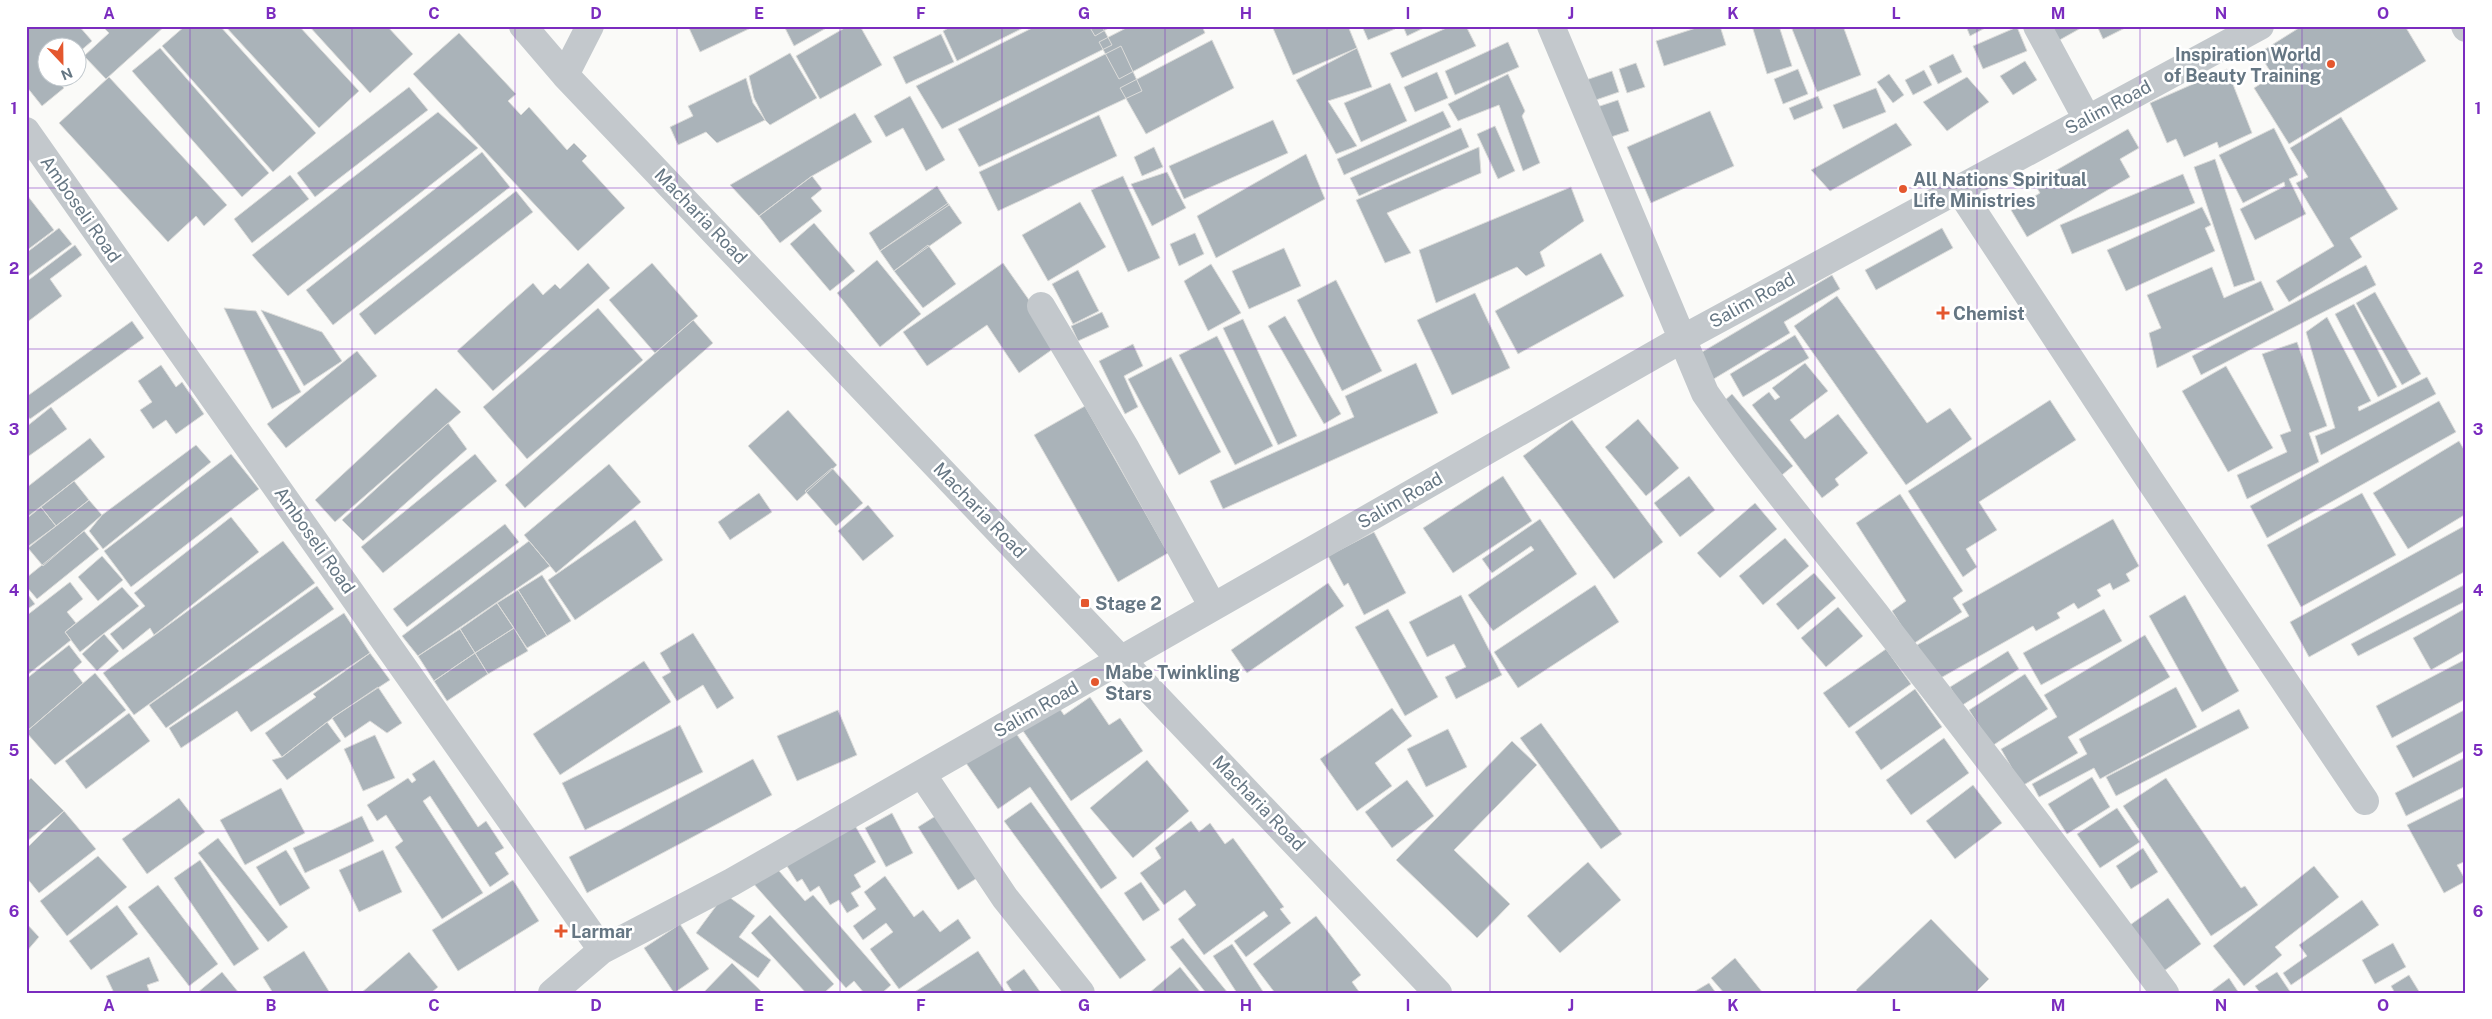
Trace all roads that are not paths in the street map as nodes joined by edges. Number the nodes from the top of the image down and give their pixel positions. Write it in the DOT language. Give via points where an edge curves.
graph roads {
  1 [pos="523,26"];
  2 [pos="590,26"];
  3 [pos="1551,26"];
  4 [pos="2037,26"];
  5 [pos="2260,26"];
  6 [pos="565,74"];
  7 [pos="2088,118"];
  8 [pos="26,131"];
  9 [pos="1958,188"];
  10 [pos="1042,306"];
  11 [pos="1682,339"];
  12 [pos="1213,607"];
  13 [pos="1122,660"];
  14 [pos="922,774"];
  15 [pos="2365,800"];
  16 [pos="602,950"];
  17 [pos="552,993"];
  18 [pos="1082,993"];
  19 [pos="1438,993"];
  20 [pos="2165,993"];
  1 -- 6 [label="street, Macharia Road"];
  2 -- 6 [label="street"];
  3 -- 11 [label="street"];
  4 -- 7 [label="street"];
  5 -- 7 [label="street, Salim Road"];
  6 -- 13 [label="street, Macharia Road"];
  7 -- 9 [label="street, Salim Road"];
  8 -- 16 [label="street, Amboseli Road"];
  9 -- 11 [label="street, Salim Road"];
  9 -- 15 [label="street"];
  10 -- 12 [label="street"];
  11 -- 12 [label="street, Salim Road"];
  11 -- 20 [label="street" via="1704,393 1734,436 2060,851"];
  12 -- 13 [label="street, Salim Road"];
  13 -- 14 [label="street, Salim Road"];
  13 -- 19 [label="street, Macharia Road"];
  14 -- 16 [label="street, Salim Road" via="732,882"];
  14 -- 18 [label="street" via="1005,898"];
  16 -- 17 [label="street, Salim Road"];
}
